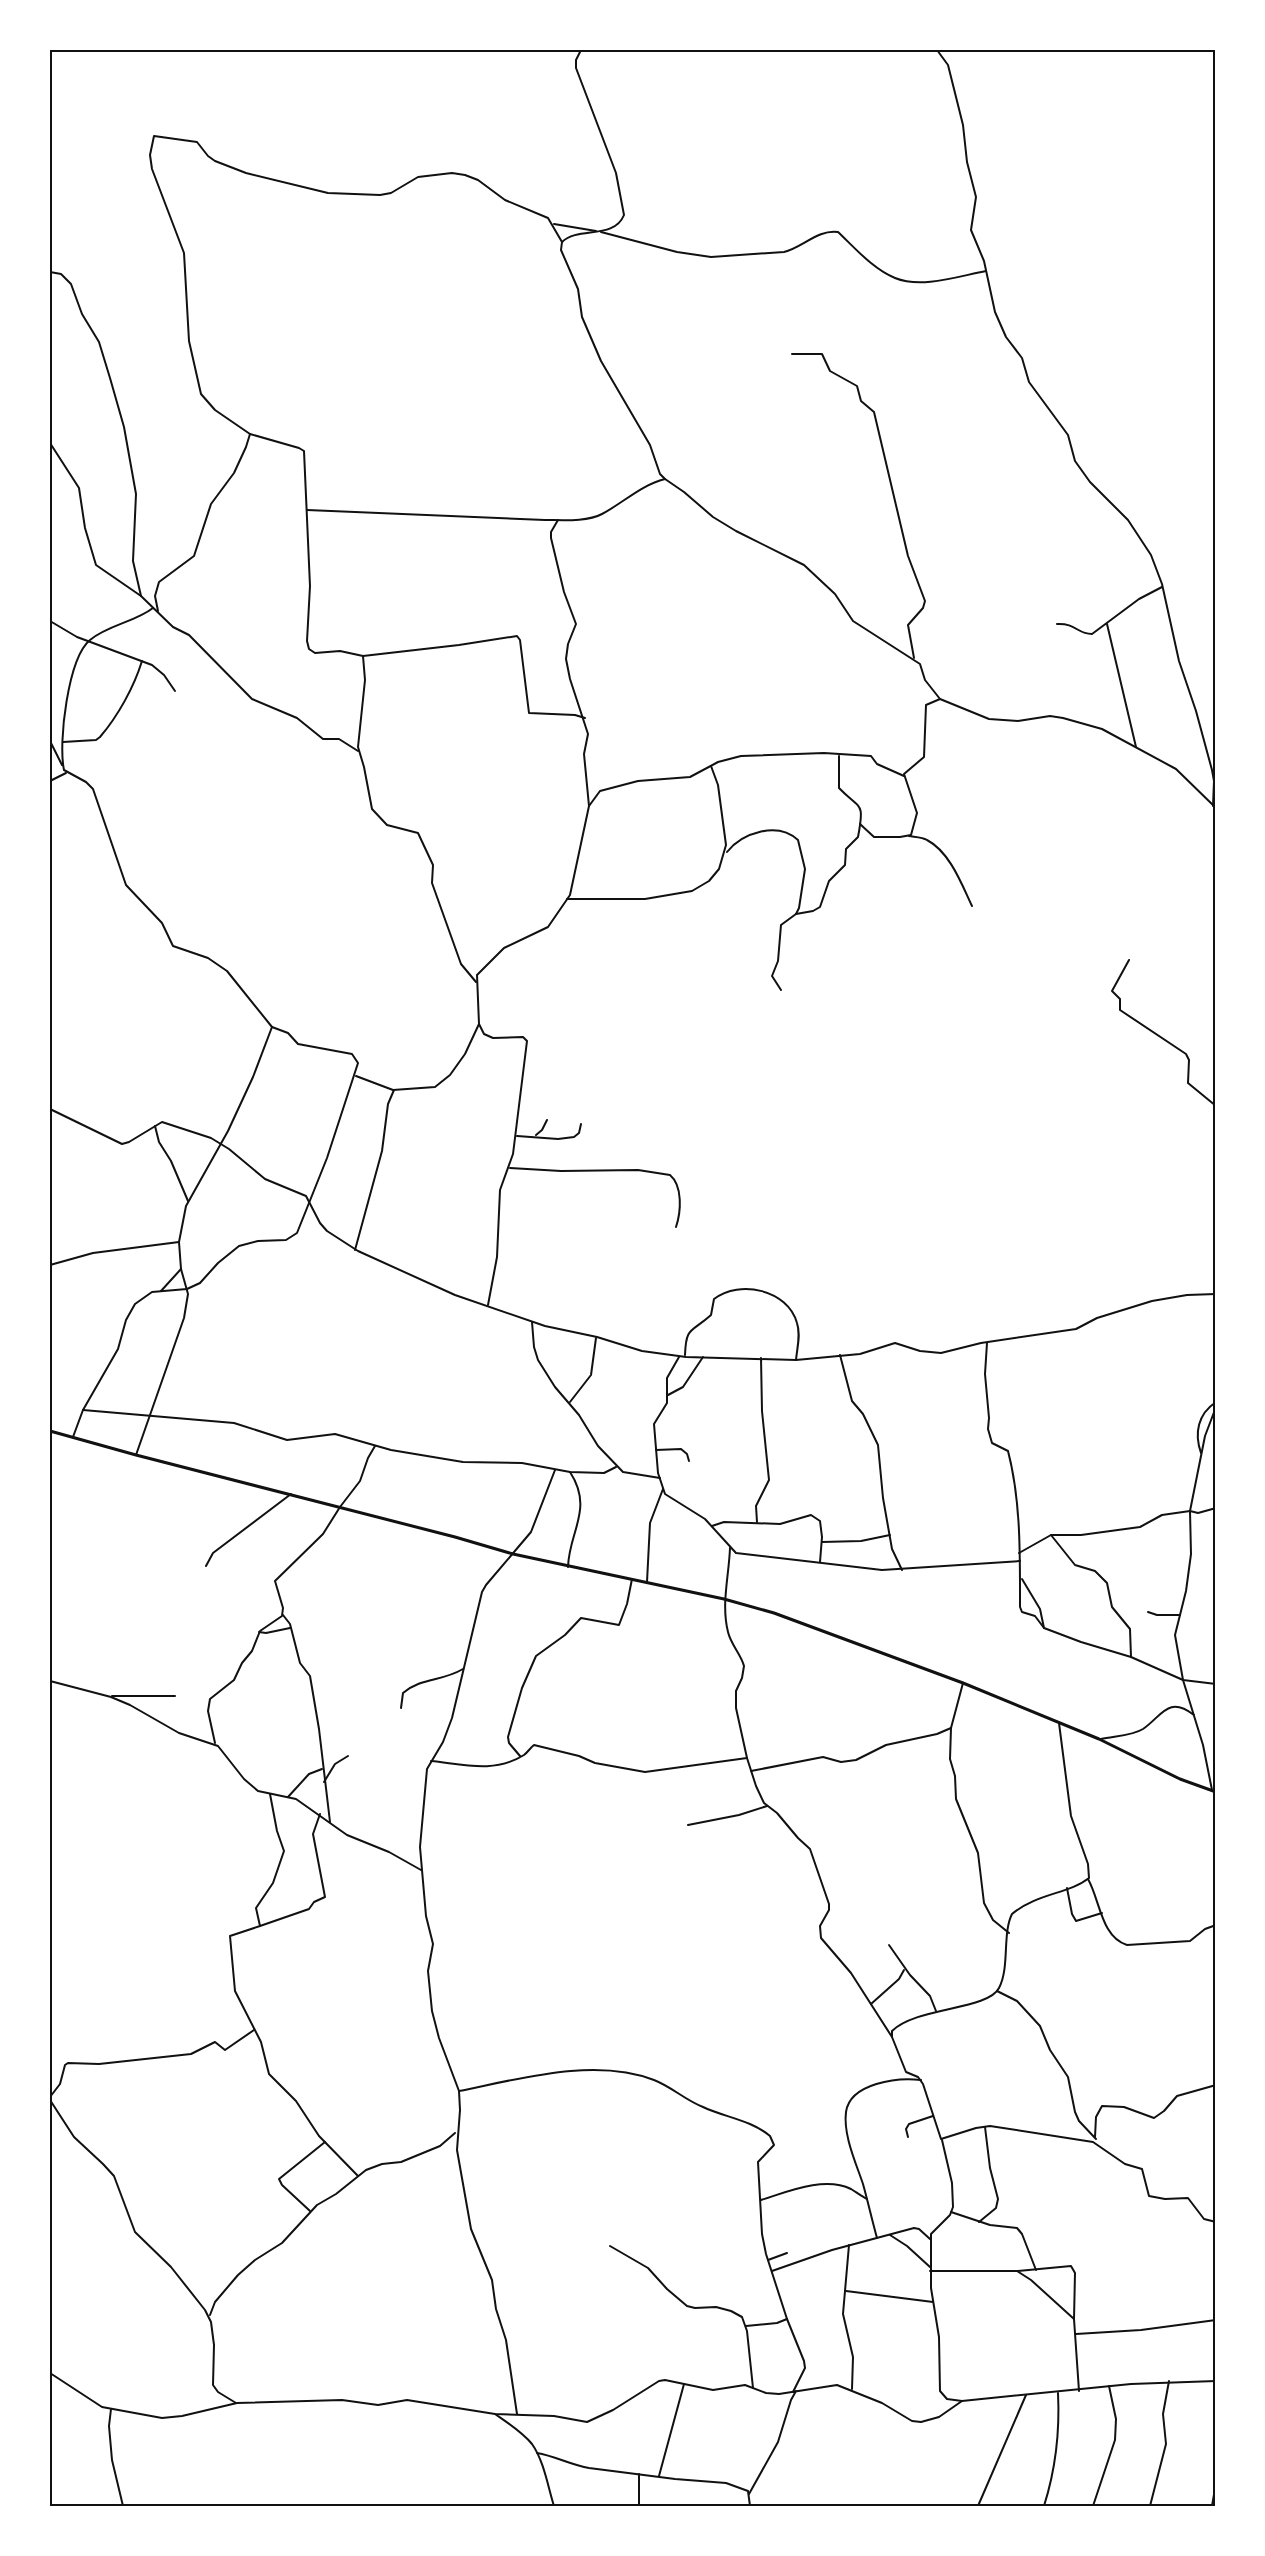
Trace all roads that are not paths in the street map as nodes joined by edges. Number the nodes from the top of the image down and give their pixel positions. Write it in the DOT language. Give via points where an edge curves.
graph roads {
  1 [pos="580,50"];
  2 [pos="937,50"];
  3 [pos="552,224"];
  4 [pos="600,231"];
  5 [pos="562,242"];
  6 [pos="986,271"];
  7 [pos="50,272"];
  8 [pos="792,354"];
  9 [pos="250,434"];
  10 [pos="50,443"];
  11 [pos="665,479"];
  12 [pos="307,510"];
  13 [pos="558,520"];
  14 [pos="1163,586"];
  15 [pos="141,596"];
  16 [pos="153,608"];
  17 [pos="158,611"];
  18 [pos="50,621"];
  19 [pos="1057,624"];
  20 [pos="1107,624"];
  21 [pos="89,640"];
  22 [pos="363,656"];
  23 [pos="914,658"];
  24 [pos="142,661"];
  25 [pos="175,691"];
  26 [pos="940,699"];
  27 [pos="585,718"];
  28 [pos="50,741"];
  29 [pos="62,742"];
  30 [pos="1136,747"];
  31 [pos="358,751"];
  32 [pos="839,755"];
  33 [pos="63,766"];
  34 [pos="711,766"];
  35 [pos="66,773"];
  36 [pos="903,776"];
  37 [pos="50,781"];
  38 [pos="588,806"];
  39 [pos="1214,807"];
  40 [pos="860,824"];
  41 [pos="909,836"];
  42 [pos="725,854"];
  43 [pos="567,899"];
  44 [pos="972,906"];
  45 [pos="796,914"];
  46 [pos="1129,960"];
  47 [pos="476,982"];
  48 [pos="781,990"];
  49 [pos="479,1024"];
  50 [pos="272,1027"];
  51 [pos="355,1076"];
  52 [pos="394,1090"];
  53 [pos="1215,1106"];
  54 [pos="50,1109"];
  55 [pos="547,1120"];
  56 [pos="581,1124"];
  57 [pos="155,1126"];
  58 [pos="534,1136"];
  59 [pos="516,1137"];
  60 [pos="222,1144"];
  61 [pos="509,1168"];
  62 [pos="309,1199"];
  63 [pos="188,1202"];
  64 [pos="676,1227"];
  65 [pos="179,1242"];
  66 [pos="356,1250"];
  67 [pos="50,1265"];
  68 [pos="181,1269"];
  69 [pos="187,1289"];
  70 [pos="160,1291"];
  71 [pos="1215,1294"];
  72 [pos="488,1306"];
  73 [pos="532,1322"];
  74 [pos="597,1337"];
  75 [pos="987,1343"];
  76 [pos="840,1355"];
  77 [pos="680,1356"];
  78 [pos="684,1357"];
  79 [pos="703,1357"];
  80 [pos="760,1358"];
  81 [pos="796,1360"];
  82 [pos="668,1395"];
  83 [pos="570,1402"];
  84 [pos="1215,1402"];
  85 [pos="1215,1407"];
  86 [pos="84,1410"];
  87 [pos="150,1415"];
  88 [pos="50,1431"];
  89 [pos="73,1437"];
  90 [pos="375,1446"];
  91 [pos="655,1450"];
  92 [pos="1201,1453"];
  93 [pos="136,1455"];
  94 [pos="689,1461"];
  95 [pos="616,1467"];
  96 [pos="555,1470"];
  97 [pos="570,1472"];
  98 [pos="660,1478"];
  99 [pos="663,1489"];
  100 [pos="291,1494"];
  101 [pos="340,1507"];
  102 [pos="1215,1508"];
  103 [pos="1190,1511"];
  104 [pos="758,1522"];
  105 [pos="712,1526"];
  106 [pos="890,1535"];
  107 [pos="1051,1535"];
  108 [pos="821,1542"];
  109 [pos="730,1548"];
  110 [pos="1019,1553"];
  111 [pos="513,1554"];
  112 [pos="1020,1561"];
  113 [pos="820,1562"];
  114 [pos="206,1566"];
  115 [pos="568,1567"];
  116 [pos="902,1570"];
  117 [pos="1021,1576"];
  118 [pos="632,1579"];
  119 [pos="647,1582"];
  120 [pos="724,1599"];
  121 [pos="1148,1612"];
  122 [pos="283,1615"];
  123 [pos="1180,1615"];
  124 [pos="290,1628"];
  125 [pos="1044,1628"];
  126 [pos="259,1632"];
  127 [pos="1131,1657"];
  128 [pos="463,1669"];
  129 [pos="1183,1680"];
  130 [pos="50,1681"];
  131 [pos="963,1683"];
  132 [pos="1215,1684"];
  133 [pos="109,1696"];
  134 [pos="175,1696"];
  135 [pos="401,1708"];
  136 [pos="1194,1715"];
  137 [pos="1059,1723"];
  138 [pos="951,1728"];
  139 [pos="1099,1739"];
  140 [pos="215,1744"];
  141 [pos="348,1756"];
  142 [pos="520,1756"];
  143 [pos="747,1758"];
  144 [pos="431,1761"];
  145 [pos="322,1769"];
  146 [pos="751,1771"];
  147 [pos="324,1782"];
  148 [pos="1214,1791"];
  149 [pos="270,1794"];
  150 [pos="288,1797"];
  151 [pos="767,1806"];
  152 [pos="321,1814"];
  153 [pos="330,1822"];
  154 [pos="688,1825"];
  155 [pos="422,1871"];
  156 [pos="1088,1879"];
  157 [pos="1067,1888"];
  158 [pos="1102,1913"];
  159 [pos="1215,1924"];
  160 [pos="260,1926"];
  161 [pos="1009,1934"];
  162 [pos="889,1945"];
  163 [pos="905,1969"];
  164 [pos="997,1991"];
  165 [pos="872,2004"];
  166 [pos="936,2011"];
  167 [pos="254,2030"];
  168 [pos="892,2037"];
  169 [pos="921,2080"];
  170 [pos="1215,2085"];
  171 [pos="459,2091"];
  172 [pos="50,2098"];
  173 [pos="934,2116"];
  174 [pos="986,2127"];
  175 [pos="455,2133"];
  176 [pos="908,2137"];
  177 [pos="942,2139"];
  178 [pos="1096,2141"];
  179 [pos="325,2142"];
  180 [pos="358,2176"];
  181 [pos="867,2199"];
  182 [pos="760,2200"];
  183 [pos="310,2211"];
  184 [pos="951,2212"];
  185 [pos="980,2222"];
  186 [pos="1215,2222"];
  187 [pos="890,2235"];
  188 [pos="877,2238"];
  189 [pos="930,2239"];
  190 [pos="610,2246"];
  191 [pos="849,2246"];
  192 [pos="787,2253"];
  193 [pos="768,2260"];
  194 [pos="930,2269"];
  195 [pos="1035,2270"];
  196 [pos="772,2271"];
  197 [pos="1017,2271"];
  198 [pos="845,2291"];
  199 [pos="933,2302"];
  200 [pos="209,2316"];
  201 [pos="788,2319"];
  202 [pos="1074,2319"];
  203 [pos="1215,2320"];
  204 [pos="746,2326"];
  205 [pos="1076,2334"];
  206 [pos="50,2373"];
  207 [pos="1169,2381"];
  208 [pos="1215,2381"];
  209 [pos="684,2384"];
  210 [pos="1109,2386"];
  211 [pos="753,2388"];
  212 [pos="852,2389"];
  213 [pos="1079,2391"];
  214 [pos="794,2392"];
  215 [pos="1059,2392"];
  216 [pos="1026,2395"];
  217 [pos="962,2402"];
  218 [pos="237,2403"];
  219 [pos="111,2409"];
  220 [pos="495,2414"];
  221 [pos="517,2414"];
  222 [pos="537,2453"];
  223 [pos="639,2473"];
  224 [pos="659,2477"];
  225 [pos="1215,2483"];
  226 [pos="749,2494"];
  227 [pos="123,2506"];
  228 [pos="554,2506"];
  229 [pos="639,2506"];
  230 [pos="750,2506"];
  231 [pos="978,2506"];
  232 [pos="1044,2506"];
  233 [pos="1093,2506"];
  234 [pos="1150,2506"];
  235 [pos="1212,2506"];
  1 -- 4 [label="street" via="576,68 610,152 625,209 622,220"];
  2 -- 6 [label="street" via="951,72 963,125 976,197 970,230"];
  3 -- 4 [label="street"];
  3 -- 5 [label="street"];
  3 -- 9 [label="street" via="548,218 505,200 465,175 418,177 380,195 328,193 246,173 215,161 197,142 154,136 152,169 184,253 196,381 215,410"];
  4 -- 5 [label="street" via="569,235"];
  4 -- 6 [label="street" via="711,257 795,250 833,231 898,279 927,281"];
  5 -- 11 [label="street" via="561,250 578,289 582,317 601,362 650,445"];
  6 -- 14 [label="street" via="995,312 1006,337 1022,358 1029,382 1066,430 1082,471 1136,531"];
  7 -- 15 [label="street" via="61,274 71,284 82,314 99,342 124,427 135,488 133,561"];
  8 -- 23 [label="street" via="822,354 830,371 857,386 861,401 874,412 908,556 925,601 908,626"];
  9 -- 12 [label="street" via="303,451"];
  9 -- 17 [label="street" via="234,473 211,504 194,556 159,582 155,596"];
  10 -- 15 [label="street" via="79,488 96,565"];
  11 -- 13 [label="street" via="598,516"];
  11 -- 23 [label="street" via="713,517 804,565 835,594 853,621"];
  12 -- 13 [label="street"];
  12 -- 22 [label="street" via="308,647 315,652 340,651"];
  13 -- 27 [label="street" via="550,532 551,538 576,624 566,659"];
  14 -- 20 [label="street"];
  14 -- 39 [label="street" via="1179,661 1212,770"];
  15 -- 16 [label="street"];
  16 -- 17 [label="street"];
  16 -- 21 [label="street"];
  17 -- 31 [label="street" via="173,627 203,647 252,699 297,718 323,739 339,739"];
  18 -- 21 [label="street"];
  19 -- 20 [label="street" via="1070,623 1088,634"];
  20 -- 30 [label="street"];
  21 -- 24 [label="street"];
  21 -- 29 [label="street" via="75,669 64,711"];
  22 -- 27 [label="street" via="517,636 529,713"];
  22 -- 31 [label="street" via="365,680"];
  23 -- 26 [label="street"];
  24 -- 25 [label="street" via="161,671"];
  24 -- 29 [label="street" via="100,737"];
  26 -- 30 [label="street" via="989,719 1063,718 1102,729"];
  26 -- 36 [label="street" via="926,705 924,757"];
  27 -- 38 [label="street"];
  28 -- 33 [label="street"];
  29 -- 33 [label="street"];
  30 -- 39 [label="street" via="1176,770"];
  31 -- 47 [label="street" via="373,812 387,825 418,832 433,865 432,883 461,964"];
  32 -- 34 [label="street" via="741,756"];
  32 -- 36 [label="street" via="871,756 877,764"];
  32 -- 40 [label="street" via="839,789 859,804"];
  33 -- 35 [label="street"];
  34 -- 38 [label="street" via="690,777 638,782 600,791"];
  34 -- 42 [label="street" via="718,785"];
  35 -- 37 [label="street"];
  35 -- 50 [label="street" via="93,789 126,885 162,923 172,946 208,958 227,971"];
  36 -- 41 [label="street" via="917,813"];
  38 -- 43 [label="street" via="579,860"];
  40 -- 41 [label="street" via="874,837"];
  40 -- 45 [label="street" via="858,837 846,849 845,865 829,880 820,907"];
  41 -- 44 [label="street" via="927,840 939,851 953,868"];
  42 -- 43 [label="street" via="715,876 692,891 645,899"];
  42 -- 45 [label="street" via="738,839 756,833 778,831 796,838 805,869"];
  43 -- 47 [label="street" via="548,927 504,948 481,969"];
  45 -- 48 [label="street" via="782,925 778,961 772,975"];
  46 -- 53 [label="street" via="1112,991 1119,999 1120,1010 1186,1054 1188,1083"];
  47 -- 49 [label="street"];
  49 -- 52 [label="street" via="465,1054 442,1082 435,1087"];
  49 -- 59 [label="street" via="489,1037 520,1036 527,1040"];
  50 -- 51 [label="street" via="298,1044 352,1054 358,1063"];
  50 -- 60 [label="street"];
  51 -- 52 [label="street"];
  51 -- 62 [label="street"];
  52 -- 66 [label="street"];
  54 -- 57 [label="street" via="122,1144"];
  55 -- 58 [label="street"];
  56 -- 58 [label="street" via="574,1137"];
  57 -- 60 [label="street" via="168,1123"];
  57 -- 63 [label="street"];
  58 -- 59 [label="street"];
  59 -- 61 [label="street"];
  60 -- 62 [label="street" via="266,1179"];
  60 -- 63 [label="street"];
  61 -- 64 [label="street" via="638,1170 670,1175 676,1183 680,1204"];
  61 -- 72 [label="street" via="500,1190 497,1257"];
  62 -- 66 [label="street" via="327,1231"];
  62 -- 69 [label="street" via="297,1233 286,1240 239,1246 200,1283"];
  63 -- 65 [label="street"];
  65 -- 67 [label="street" via="93,1253"];
  65 -- 68 [label="street"];
  66 -- 72 [label="street"];
  68 -- 69 [label="street"];
  68 -- 70 [label="street"];
  69 -- 70 [label="street"];
  69 -- 87 [label="street" via="184,1318"];
  70 -- 86 [label="street" via="150,1293 131,1310 118,1349"];
  71 -- 75 [label="street" via="1152,1301 1097,1318 1076,1329"];
  72 -- 73 [label="street"];
  73 -- 74 [label="street"];
  73 -- 83 [label="street" via="538,1360"];
  74 -- 77 [label="street" via="642,1351"];
  74 -- 83 [label="street" via="591,1375"];
  75 -- 76 [label="street" via="941,1353 894,1343 860,1354"];
  75 -- 110 [label="street" via="988,1428 992,1443 1008,1452 1018,1507"];
  76 -- 81 [label="street"];
  76 -- 106 [label="street" via="852,1401 878,1445"];
  77 -- 78 [label="street"];
  77 -- 82 [label="street" via="667,1378"];
  78 -- 79 [label="street"];
  78 -- 81 [label="street" via="688,1332 711,1315 714,1299 729,1291 749,1290 773,1294 793,1313 799,1331"];
  79 -- 80 [label="street"];
  79 -- 82 [label="street" via="683,1387"];
  80 -- 81 [label="street"];
  80 -- 104 [label="street" via="769,1480 756,1506"];
  82 -- 91 [label="street" via="654,1424"];
  83 -- 95 [label="street" via="597,1446"];
  84 -- 92 [label="street" via="1199,1422"];
  85 -- 92 [label="street"];
  86 -- 87 [label="street"];
  86 -- 89 [label="street"];
  87 -- 90 [label="street" via="234,1423 287,1440 334,1434"];
  87 -- 93 [label="street"];
  88 -- 89 [label="street"];
  89 -- 93 [label="street"];
  90 -- 96 [label="street" via="463,1462 514,1463"];
  90 -- 101 [label="street" via="360,1481"];
  91 -- 94 [label="street" via="681,1449"];
  91 -- 98 [label="street"];
  92 -- 103 [label="street"];
  93 -- 100 [label="street"];
  95 -- 97 [label="street" via="604,1473"];
  95 -- 98 [label="street" via="623,1472"];
  96 -- 97 [label="street"];
  96 -- 111 [label="street" via="531,1532"];
  97 -- 115 [label="street" via="581,1499"];
  98 -- 99 [label="street"];
  99 -- 105 [label="street" via="669,1498"];
  99 -- 119 [label="street" via="650,1522"];
  100 -- 101 [label="street"];
  100 -- 114 [label="street" via="213,1553"];
  101 -- 111 [label="street"];
  101 -- 122 [label="street" via="323,1534 275,1581"];
  102 -- 103 [label="street"];
  103 -- 107 [label="street" via="1162,1515 1140,1527"];
  103 -- 123 [label="street" via="1191,1554"];
  104 -- 105 [label="street"];
  104 -- 108 [label="street" via="780,1524 811,1515 820,1521"];
  105 -- 109 [label="street"];
  106 -- 108 [label="street" via="861,1541"];
  106 -- 116 [label="street"];
  107 -- 110 [label="street"];
  107 -- 127 [label="street" via="1075,1565 1095,1571 1107,1583 1112,1607 1130,1629"];
  108 -- 113 [label="street"];
  109 -- 113 [label="street" via="740,1555"];
  109 -- 120 [label="street"];
  110 -- 112 [label="street"];
  111 -- 115 [label="street"];
  111 -- 128 [label="street" via="484,1587"];
  112 -- 116 [label="street"];
  112 -- 117 [label="street"];
  113 -- 116 [label="street"];
  115 -- 118 [label="street"];
  117 -- 125 [label="street" via="1040,1609"];
  117 -- 125 [label="street" via="1022,1611 1035,1616"];
  118 -- 119 [label="street"];
  118 -- 142 [label="street" via="620,1624 581,1618 536,1656 508,1737"];
  119 -- 120 [label="street"];
  120 -- 131 [label="street" via="805,1623"];
  120 -- 143 [label="street" via="728,1634 744,1666 736,1698"];
  121 -- 123 [label="street"];
  122 -- 124 [label="street"];
  122 -- 126 [label="street"];
  123 -- 129 [label="street" via="1175,1635"];
  124 -- 126 [label="street"];
  124 -- 145 [label="street" via="298,1658 310,1676"];
  125 -- 127 [label="street"];
  126 -- 140 [label="street" via="234,1680 210,1699 208,1711"];
  127 -- 129 [label="street"];
  128 -- 135 [label="street" via="448,1677 421,1681 403,1693"];
  128 -- 144 [label="street" via="452,1718"];
  129 -- 132 [label="street"];
  129 -- 136 [label="street"];
  130 -- 133 [label="street"];
  131 -- 137 [label="street"];
  131 -- 138 [label="street"];
  133 -- 134 [label="street"];
  133 -- 140 [label="street" via="179,1733"];
  136 -- 139 [label="street" via="1184,1708 1171,1707 1140,1730"];
  136 -- 148 [label="street"];
  137 -- 139 [label="street"];
  137 -- 156 [label="street" via="1071,1816 1088,1864"];
  138 -- 146 [label="street" via="886,1745 856,1760 841,1762 823,1757"];
  138 -- 161 [label="street" via="950,1759 956,1799 978,1854 984,1903 993,1920"];
  139 -- 148 [label="street" via="1180,1779"];
  140 -- 149 [label="street" via="251,1786"];
  141 -- 147 [label="street" via="335,1764"];
  142 -- 143 [label="street" via="534,1745 595,1763 645,1772"];
  142 -- 144 [label="street" via="492,1766"];
  143 -- 146 [label="street"];
  144 -- 155 [label="street" via="420,1838"];
  145 -- 147 [label="street"];
  145 -- 150 [label="street" via="309,1774"];
  146 -- 151 [label="street"];
  147 -- 153 [label="street"];
  149 -- 150 [label="street"];
  149 -- 160 [label="street" via="284,1851 273,1883 256,1908"];
  150 -- 152 [label="street"];
  151 -- 154 [label="street"];
  151 -- 165 [label="street" via="810,1849 830,1904 820,1926 821,1938"];
  152 -- 153 [label="street"];
  152 -- 160 [label="street" via="313,1834 325,1897 309,1909"];
  153 -- 155 [label="street" via="347,1835"];
  155 -- 171 [label="street" via="433,1944 428,1971 432,2011"];
  156 -- 157 [label="street"];
  156 -- 158 [label="street"];
  157 -- 158 [label="street" via="1076,1922"];
  157 -- 161 [label="street" via="1021,1906 1010,1918"];
  158 -- 159 [label="street" via="1112,1937 1127,1945 1190,1941"];
  160 -- 167 [label="street" via="230,1936 235,1991"];
  161 -- 164 [label="street"];
  162 -- 163 [label="street"];
  163 -- 165 [label="street"];
  163 -- 166 [label="street" via="930,1996"];
  164 -- 166 [label="street" via="979,2002"];
  164 -- 178 [label="street" via="1017,2001 1040,2026 1068,2077 1079,2121"];
  165 -- 168 [label="street"];
  166 -- 168 [label="street" via="897,2026"];
  167 -- 172 [label="street" via="225,2050 215,2042 191,2054 99,2064 68,2063"];
  167 -- 179 [label="street" via="269,2074 296,2101"];
  168 -- 169 [label="street" via="906,2072"];
  169 -- 173 [label="street"];
  169 -- 181 [label="street" via="869,2086 860,2091 846,2110 848,2133"];
  170 -- 178 [label="street" via="1178,2096 1154,2118 1124,2107 1102,2106 1095,2125"];
  171 -- 182 [label="street" via="558,2071 640,2075 694,2104 736,2118 770,2136 774,2145 756,2166"];
  171 -- 221 [label="street" via="457,2150 471,2229 492,2280"];
  172 -- 200 [label="street" via="74,2137 114,2176 138,2235 192,2291"];
  173 -- 176 [label="street" via="909,2124"];
  173 -- 177 [label="street"];
  174 -- 177 [label="street"];
  174 -- 178 [label="street"];
  174 -- 185 [label="street" via="998,2204"];
  175 -- 180 [label="street" via="440,2146 401,2162 378,2165"];
  177 -- 184 [label="street" via="952,2182"];
  178 -- 186 [label="street" via="1125,2164 1142,2169 1149,2196 1186,2198 1204,2219"];
  179 -- 180 [label="street"];
  179 -- 183 [label="street" via="279,2180"];
  180 -- 183 [label="street"];
  181 -- 182 [label="street" via="852,2189 816,2185"];
  181 -- 188 [label="street"];
  182 -- 193 [label="street"];
  183 -- 200 [label="street" via="282,2243 238,2275 215,2302"];
  184 -- 185 [label="street"];
  184 -- 189 [label="street" via="934,2228"];
  185 -- 195 [label="street" via="1017,2228"];
  187 -- 188 [label="street"];
  187 -- 189 [label="street" via="914,2228"];
  187 -- 194 [label="street" via="908,2246"];
  188 -- 191 [label="street"];
  189 -- 194 [label="street"];
  190 -- 204 [label="street" via="648,2268 687,2306 731,2311 742,2317"];
  191 -- 196 [label="street"];
  191 -- 198 [label="street"];
  192 -- 193 [label="street"];
  193 -- 196 [label="street"];
  194 -- 197 [label="street"];
  194 -- 199 [label="street"];
  195 -- 197 [label="street"];
  195 -- 202 [label="street" via="1074,2268"];
  196 -- 201 [label="street"];
  197 -- 202 [label="street"];
  198 -- 199 [label="street"];
  198 -- 212 [label="street" via="843,2320 853,2357"];
  199 -- 217 [label="street" via="939,2337 940,2391 947,2399"];
  200 -- 218 [label="street" via="214,2345 213,2385"];
  201 -- 204 [label="street"];
  201 -- 214 [label="street" via="805,2368"];
  202 -- 205 [label="street"];
  203 -- 205 [label="street"];
  204 -- 211 [label="street"];
  205 -- 213 [label="street"];
  206 -- 219 [label="street"];
  207 -- 208 [label="street"];
  207 -- 210 [label="street"];
  207 -- 234 [label="street" via="1163,2414 1166,2444"];
  209 -- 211 [label="street" via="704,2389 739,2385"];
  209 -- 221 [label="street" via="659,2381 587,2422"];
  209 -- 224 [label="street"];
  210 -- 213 [label="street"];
  210 -- 233 [label="street" via="1116,2419 1115,2440"];
  211 -- 214 [label="street" via="766,2393"];
  212 -- 214 [label="street" via="837,2385"];
  212 -- 217 [label="street" via="912,2421 939,2417"];
  213 -- 215 [label="street"];
  214 -- 226 [label="street" via="778,2442"];
  215 -- 216 [label="street"];
  215 -- 232 [label="street" via="1056,2467"];
  216 -- 217 [label="street"];
  216 -- 231 [label="street"];
  218 -- 219 [label="street" via="171,2417"];
  218 -- 220 [label="street" via="342,2400 378,2405 411,2400"];
  219 -- 227 [label="street" via="112,2460"];
  220 -- 221 [label="street"];
  220 -- 222 [label="street" via="521,2433"];
  222 -- 223 [label="street" via="582,2467"];
  222 -- 228 [label="street"];
  223 -- 224 [label="street"];
  223 -- 229 [label="street"];
  224 -- 226 [label="street" via="726,2482"];
  225 -- 235 [label="street"];
  226 -- 230 [label="street"];
}
